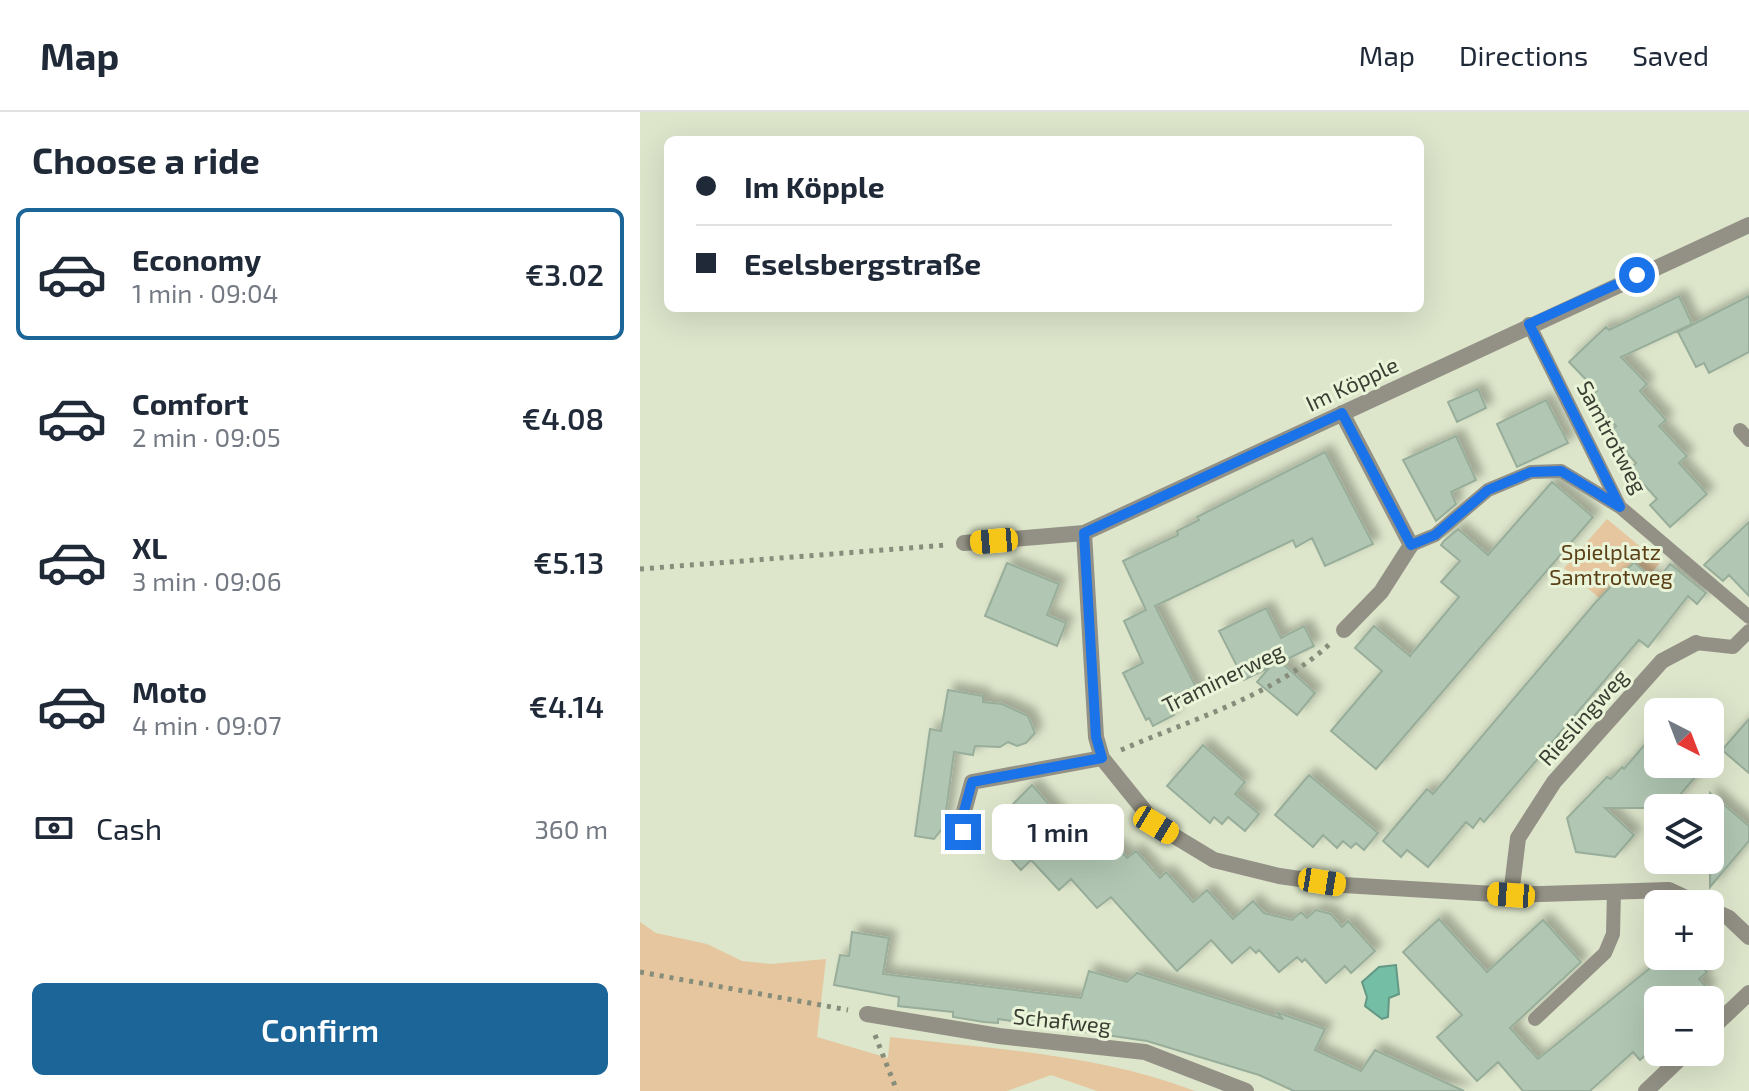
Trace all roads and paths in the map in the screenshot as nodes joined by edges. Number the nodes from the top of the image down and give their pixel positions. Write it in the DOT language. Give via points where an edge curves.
graph roads {
  1 [pos="1749,225"];
  2 [pos="1529,324"];
  3 [pos="1342,413"];
  4 [pos="1620,507"];
  5 [pos="1084,533"];
  6 [pos="964,543"];
  7 [pos="1411,545"];
  8 [pos="640,569"];
  9 [pos="1749,617"];
  10 [pos="1344,630"];
  11 [pos="1749,631"];
  12 [pos="1696,643"];
  13 [pos="1102,758"];
  14 [pos="963,832"];
  15 [pos="1644,890"];
  16 [pos="1614,891"];
  17 [pos="1511,895"];
  18 [pos="1724,916"];
  19 [pos="1749,937"];
  20 [pos="640,972"];
  21 [pos="1749,993"];
  22 [pos="867,1014"];
  23 [pos="1724,1017"];
  24 [pos="1535,1019"];
  25 [pos="1672,1066"];
  26 [pos="897,1091"];
  27 [pos="1246,1091"];
  28 [pos="1646,1091"];
  1 -- 2 [label="street, Im Köpple"];
  2 -- 3 [label="street, Im Köpple"];
  2 -- 4 [label="lane, Samtrotweg"];
  3 -- 5 [label="street, Im Köpple"];
  3 -- 7 [label="street"];
  4 -- 7 [label="lane" via="1561,471 1531,472 1488,490 1435,535"];
  4 -- 9 [label="lane, Samtrotweg"];
  5 -- 6 [label="street, Im Köpple"];
  5 -- 13 [label="street" via="1096,737"];
  6 -- 8 [label="path"];
  7 -- 10 [label="street" via="1381,592"];
  10 -- 13 [label="path, Traminerweg" via="1319,654 1258,689"];
  11 -- 12 [label="lane, Rieslingweg" via="1733,647"];
  12 -- 17 [label="street, Rieslingweg" via="1662,661 1554,782 1518,838"];
  13 -- 14 [label="street" via="972,782"];
  13 -- 17 [label="street" via="1156,825 1214,860 1343,885"];
  15 -- 16 [label="street"];
  16 -- 17 [label="street"];
  16 -- 24 [label="lane" via="1613,934 1605,953"];
  18 -- 19 [label="street"];
  20 -- 22 [label="path"];
  21 -- 23 [label="street"];
  22 -- 26 [label="path"];
  22 -- 27 [label="street, Schafweg" via="1145,1052"];
  25 -- 28 [label="street"];
}
